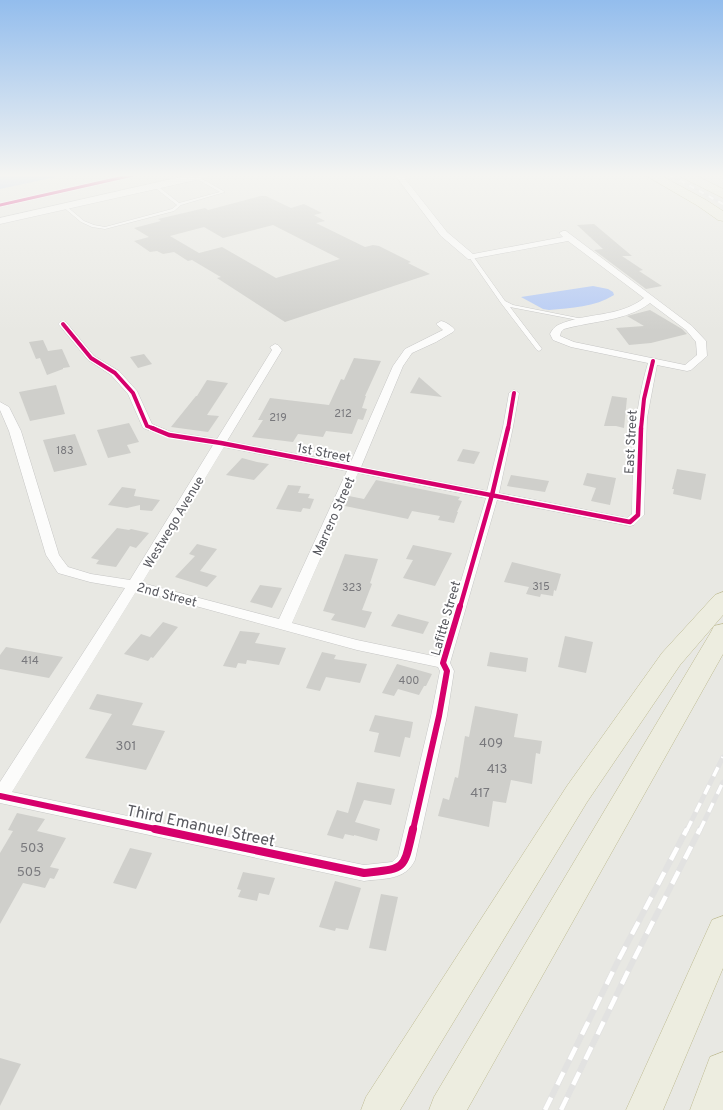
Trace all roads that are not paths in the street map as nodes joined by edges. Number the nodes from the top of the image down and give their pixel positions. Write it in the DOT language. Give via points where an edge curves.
graph roads {
  1 [pos="94,227"];
  2 [pos="110,227"];
  3 [pos="438,227"];
  4 [pos="471,257"];
  5 [pos="650,298"];
  6 [pos="503,302"];
  7 [pos="589,321"];
  8 [pos="63,324"];
  9 [pos="441,324"];
  10 [pos="275,347"];
  11 [pos="539,349"];
  12 [pos="653,361"];
  13 [pos="514,393"];
  14 [pos="0,405"];
  15 [pos="221,443"];
  16 [pos="354,469"];
  17 [pos="492,497"];
  18 [pos="630,522"];
  19 [pos="134,585"];
  20 [pos="723,600"];
  21 [pos="284,625"];
  22 [pos="723,632"];
  23 [pos="443,664"];
  24 [pos="0,796"];
  25 [pos="397,869"];
  26 [pos="723,930"];
  27 [pos="723,1070"];
  28 [pos="379,1110"];
  29 [pos="447,1110"];
  30 [pos="644,1110"];
  31 [pos="708,1110"];
  1 -- 2 [label="lane"];
  3 -- 4 [label="street"];
  4 -- 5 [label="street" via="566,235"];
  4 -- 6 [label="lane"];
  5 -- 7 [label="street" via="644,304"];
  5 -- 12 [label="street" via="689,328 701,341 702,356 687,368"];
  6 -- 7 [label="lane" via="570,319"];
  6 -- 11 [label="lane"];
  7 -- 12 [label="street" via="561,327 555,334 556,338 571,344"];
  8 -- 15 [label="street, 1st Street" via="91,358 115,373 133,393 147,426 169,435"];
  9 -- 16 [label="street, Marrero Street" via="450,330 408,351 398,366"];
  10 -- 15 [label="street, Westwego Avenue" via="277,350"];
  12 -- 18 [label="street, East Street" via="641,417 638,515"];
  13 -- 17 [label="street, Lafitte Street"];
  14 -- 19 [label="street, 2nd Street" via="5,409 15,431 53,554 63,570 90,578"];
  15 -- 16 [label="street, 1st Street"];
  15 -- 19 [label="street, Westwego Avenue"];
  16 -- 17 [label="street, 1st Street"];
  16 -- 21 [label="street, Marrero Street"];
  17 -- 18 [label="street, 1st Street"];
  17 -- 23 [label="street, Lafitte Street"];
  19 -- 21 [label="street, 2nd Street"];
  19 -- 24 [label="street, Westwego Avenue"];
  20 -- 28 [label="highway" via="671,659 577,794"];
  21 -- 23 [label="street, 2nd Street" via="357,645"];
  22 -- 29 [label="highway"];
  23 -- 25 [label="street, Lafitte Street" via="447,670 437,723 406,860"];
  24 -- 25 [label="street, Third Emanuel Street" via="364,873"];
  26 -- 30 [label="highway"];
  27 -- 31 [label="highway"];
}
